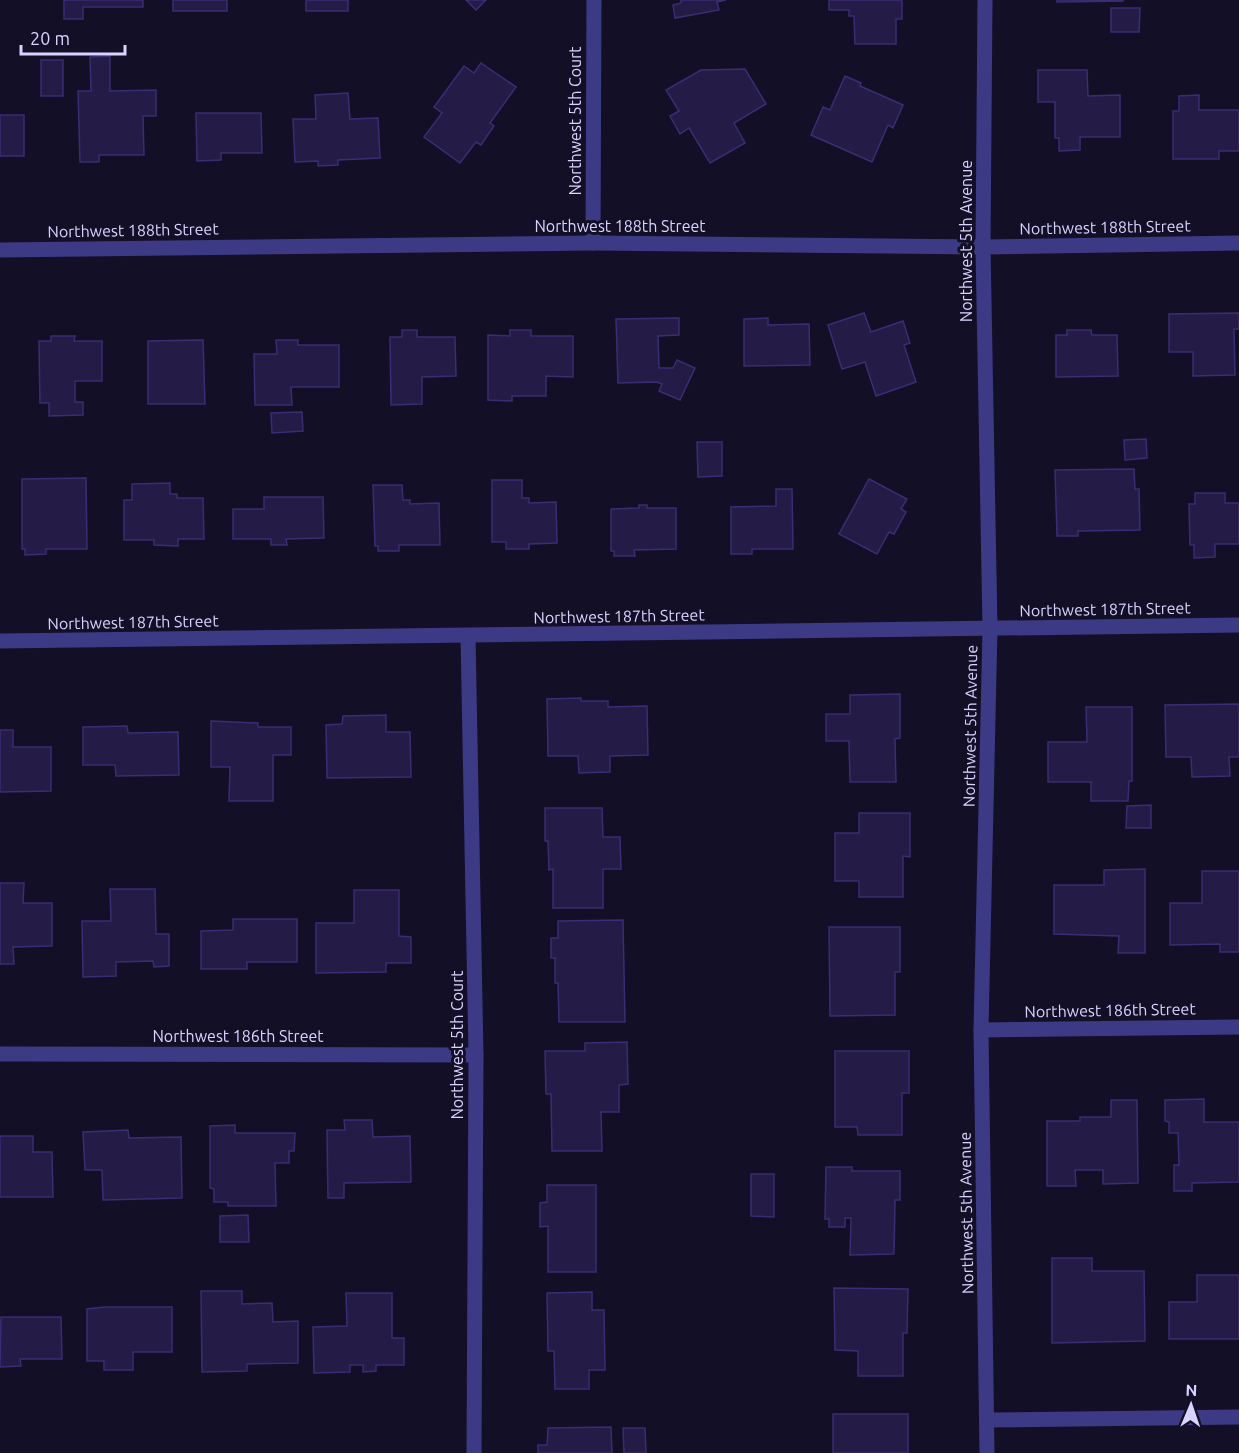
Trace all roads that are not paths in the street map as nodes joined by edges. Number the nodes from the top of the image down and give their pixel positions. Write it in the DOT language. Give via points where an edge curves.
graph roads {
  1 [pos="594,0"];
  2 [pos="985,0"];
  3 [pos="592,243"];
  4 [pos="1239,243"];
  5 [pos="983,247"];
  6 [pos="0,250"];
  7 [pos="1239,625"];
  8 [pos="990,628"];
  9 [pos="468,636"];
  10 [pos="0,641"];
  11 [pos="1239,1027"];
  12 [pos="981,1030"];
  13 [pos="0,1054"];
  14 [pos="476,1055"];
  15 [pos="1239,1417"];
  16 [pos="987,1420"];
  17 [pos="474,1453"];
  18 [pos="987,1453"];
  1 -- 3 [label="street, Northwest 5th Court"];
  2 -- 5 [label="street, Northwest 5th Avenue"];
  3 -- 5 [label="street, Northwest 188th Street"];
  3 -- 6 [label="street, Northwest 188th Street"];
  4 -- 5 [label="street, Northwest 188th Street"];
  5 -- 8 [label="street, Northwest 5th Avenue"];
  7 -- 8 [label="street, Northwest 187th Street"];
  8 -- 9 [label="street, Northwest 187th Street"];
  8 -- 12 [label="street, Northwest 5th Avenue"];
  9 -- 10 [label="street, Northwest 187th Street"];
  9 -- 14 [label="street, Northwest 5th Court"];
  11 -- 12 [label="street, Northwest 186th Street"];
  12 -- 16 [label="street, Northwest 5th Avenue"];
  13 -- 14 [label="street, Northwest 186th Street"];
  14 -- 17 [label="street, Northwest 5th Court"];
  15 -- 16 [label="street"];
  16 -- 18 [label="street, Northwest 5th Avenue"];
}
